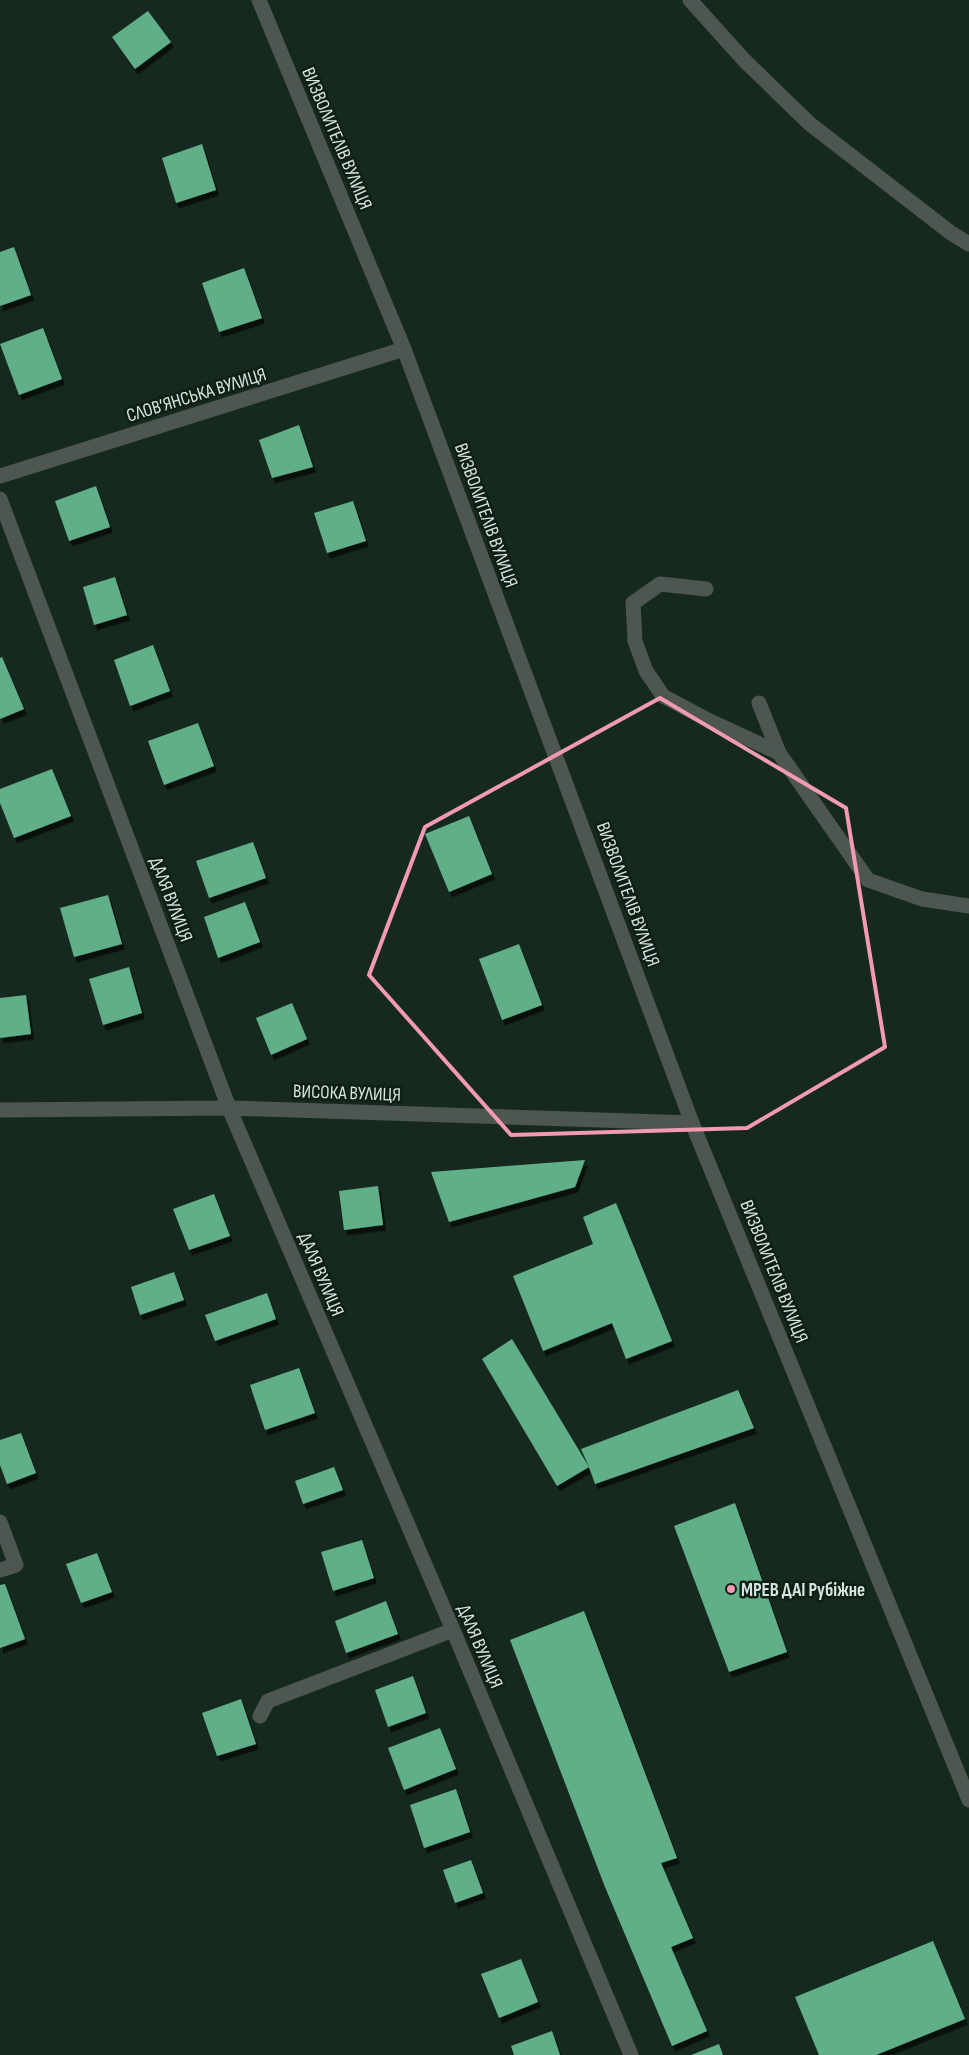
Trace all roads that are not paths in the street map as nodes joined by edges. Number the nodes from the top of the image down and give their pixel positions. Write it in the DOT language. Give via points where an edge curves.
graph roads {
  1 [pos="259,0"];
  2 [pos="690,0"];
  3 [pos="969,244"];
  4 [pos="404,349"];
  5 [pos="0,476"];
  6 [pos="0,499"];
  7 [pos="706,589"];
  8 [pos="759,703"];
  9 [pos="779,752"];
  10 [pos="969,906"];
  11 [pos="229,1108"];
  12 [pos="0,1110"];
  13 [pos="692,1123"];
  14 [pos="0,1522"];
  15 [pos="0,1570"];
  16 [pos="453,1630"];
  17 [pos="260,1716"];
  18 [pos="969,1800"];
  19 [pos="630,2055"];
  1 -- 4 [label="street, ВИЗВОЛИТЕЛІВ ВУЛИЦЯ"];
  2 -- 3 [label="street" via="744,60 810,124"];
  4 -- 5 [label="street, СЛОВ’ЯНСЬКА ВУЛИЦЯ"];
  4 -- 13 [label="street, ВИЗВОЛИТЕЛІВ ВУЛИЦЯ"];
  6 -- 11 [label="street, ДАЛЯ ВУЛИЦЯ"];
  7 -- 9 [label="street" via="660,584 633,603 635,640 646,671 663,696"];
  8 -- 9 [label="street"];
  9 -- 10 [label="street" via="868,880 922,899"];
  11 -- 12 [label="street, ВИСОКА ВУЛИЦЯ"];
  11 -- 13 [label="street, ВИСОКА ВУЛИЦЯ"];
  11 -- 16 [label="street, ДАЛЯ ВУЛИЦЯ"];
  13 -- 18 [label="street, ВИЗВОЛИТЕЛІВ ВУЛИЦЯ"];
  14 -- 15 [label="street" via="16,1564"];
  16 -- 17 [label="street" via="268,1701"];
  16 -- 19 [label="street, ДАЛЯ ВУЛИЦЯ"];
}
